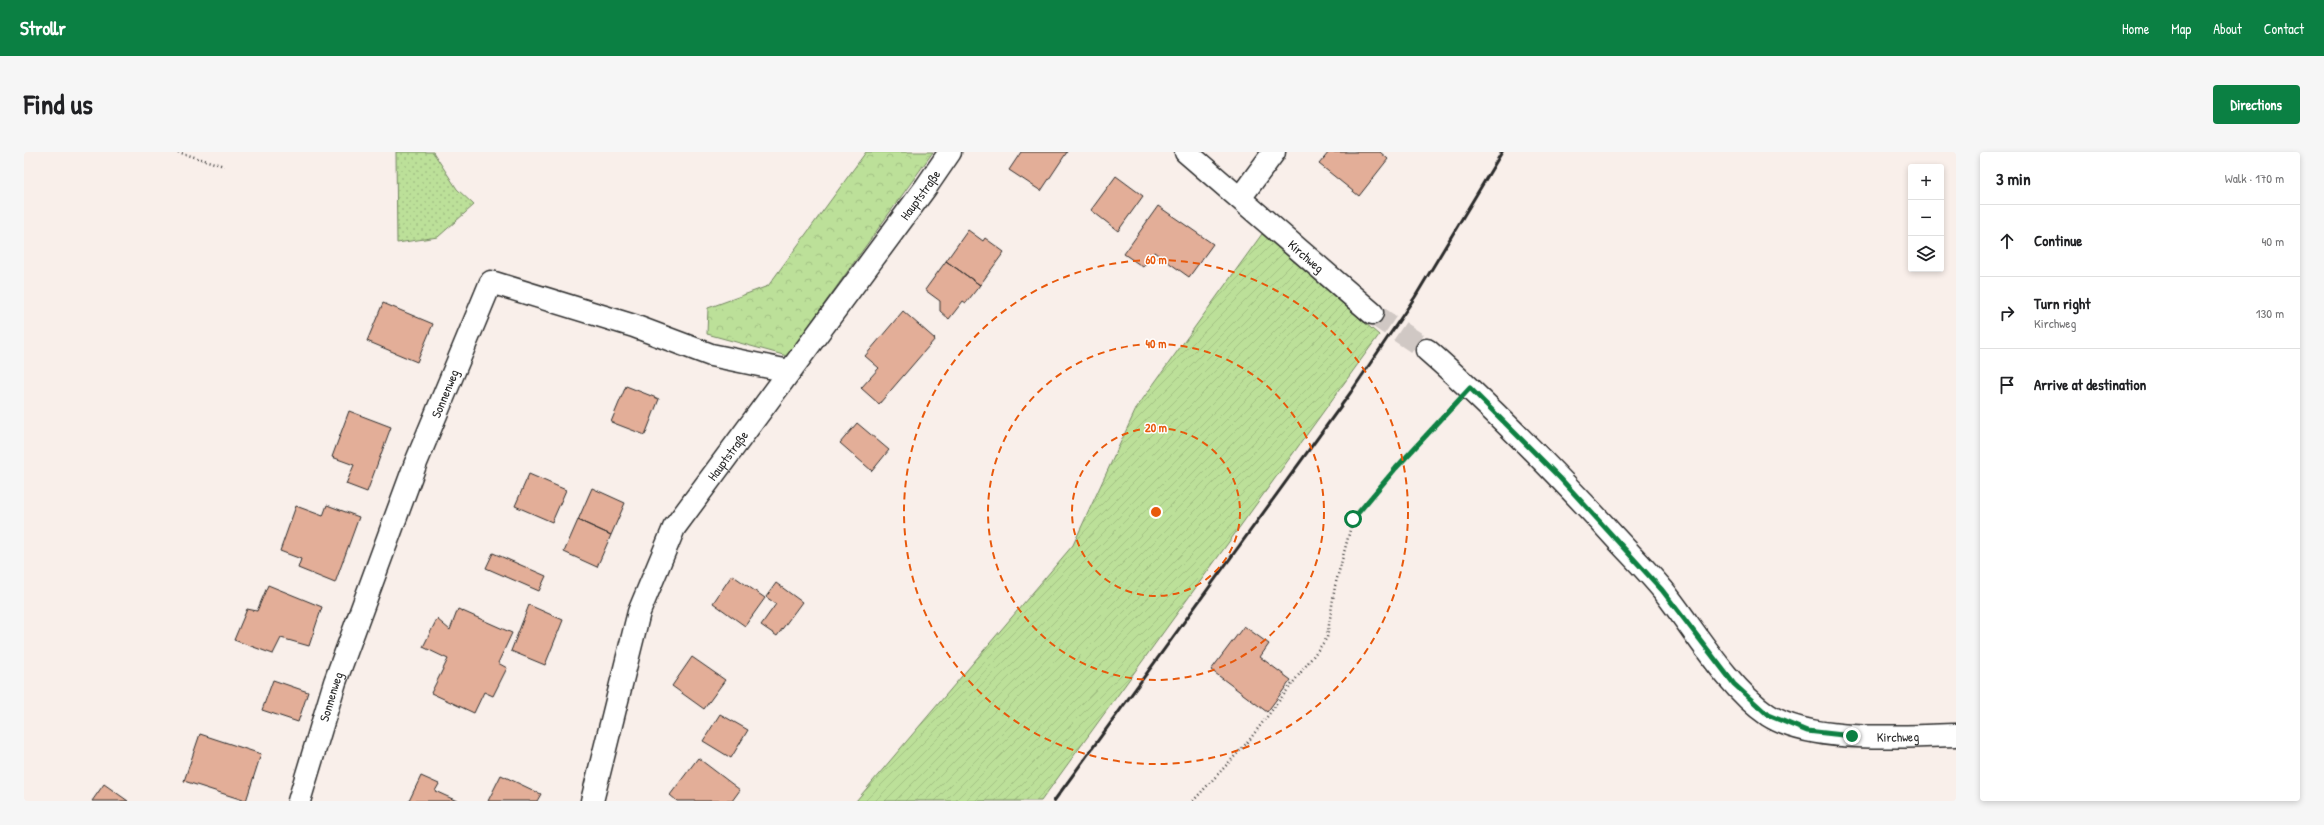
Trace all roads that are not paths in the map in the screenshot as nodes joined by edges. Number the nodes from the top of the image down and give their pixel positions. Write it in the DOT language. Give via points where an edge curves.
graph roads {
  1 [pos="950,152"];
  2 [pos="1186,152"];
  3 [pos="1274,152"];
  4 [pos="1240,198"];
  5 [pos="1372,313"];
  6 [pos="1427,350"];
  7 [pos="789,371"];
  8 [pos="1956,735"];
  9 [pos="299,801"];
  10 [pos="592,801"];
  1 -- 7 [label="street, Hauptstraße"];
  2 -- 4 [label="street, Kirchweg"];
  3 -- 4 [label="street"];
  4 -- 5 [label="street, Kirchweg"];
  6 -- 8 [label="street, Kirchweg" via="1470,388 1560,478 1652,578 1734,684 1768,715 1807,731 1852,736"];
  7 -- 9 [label="street, Sonnenweg" via="711,355 634,326 491,282 410,479 335,682"];
  7 -- 10 [label="street, Hauptstraße" via="674,528 639,612"];
}
